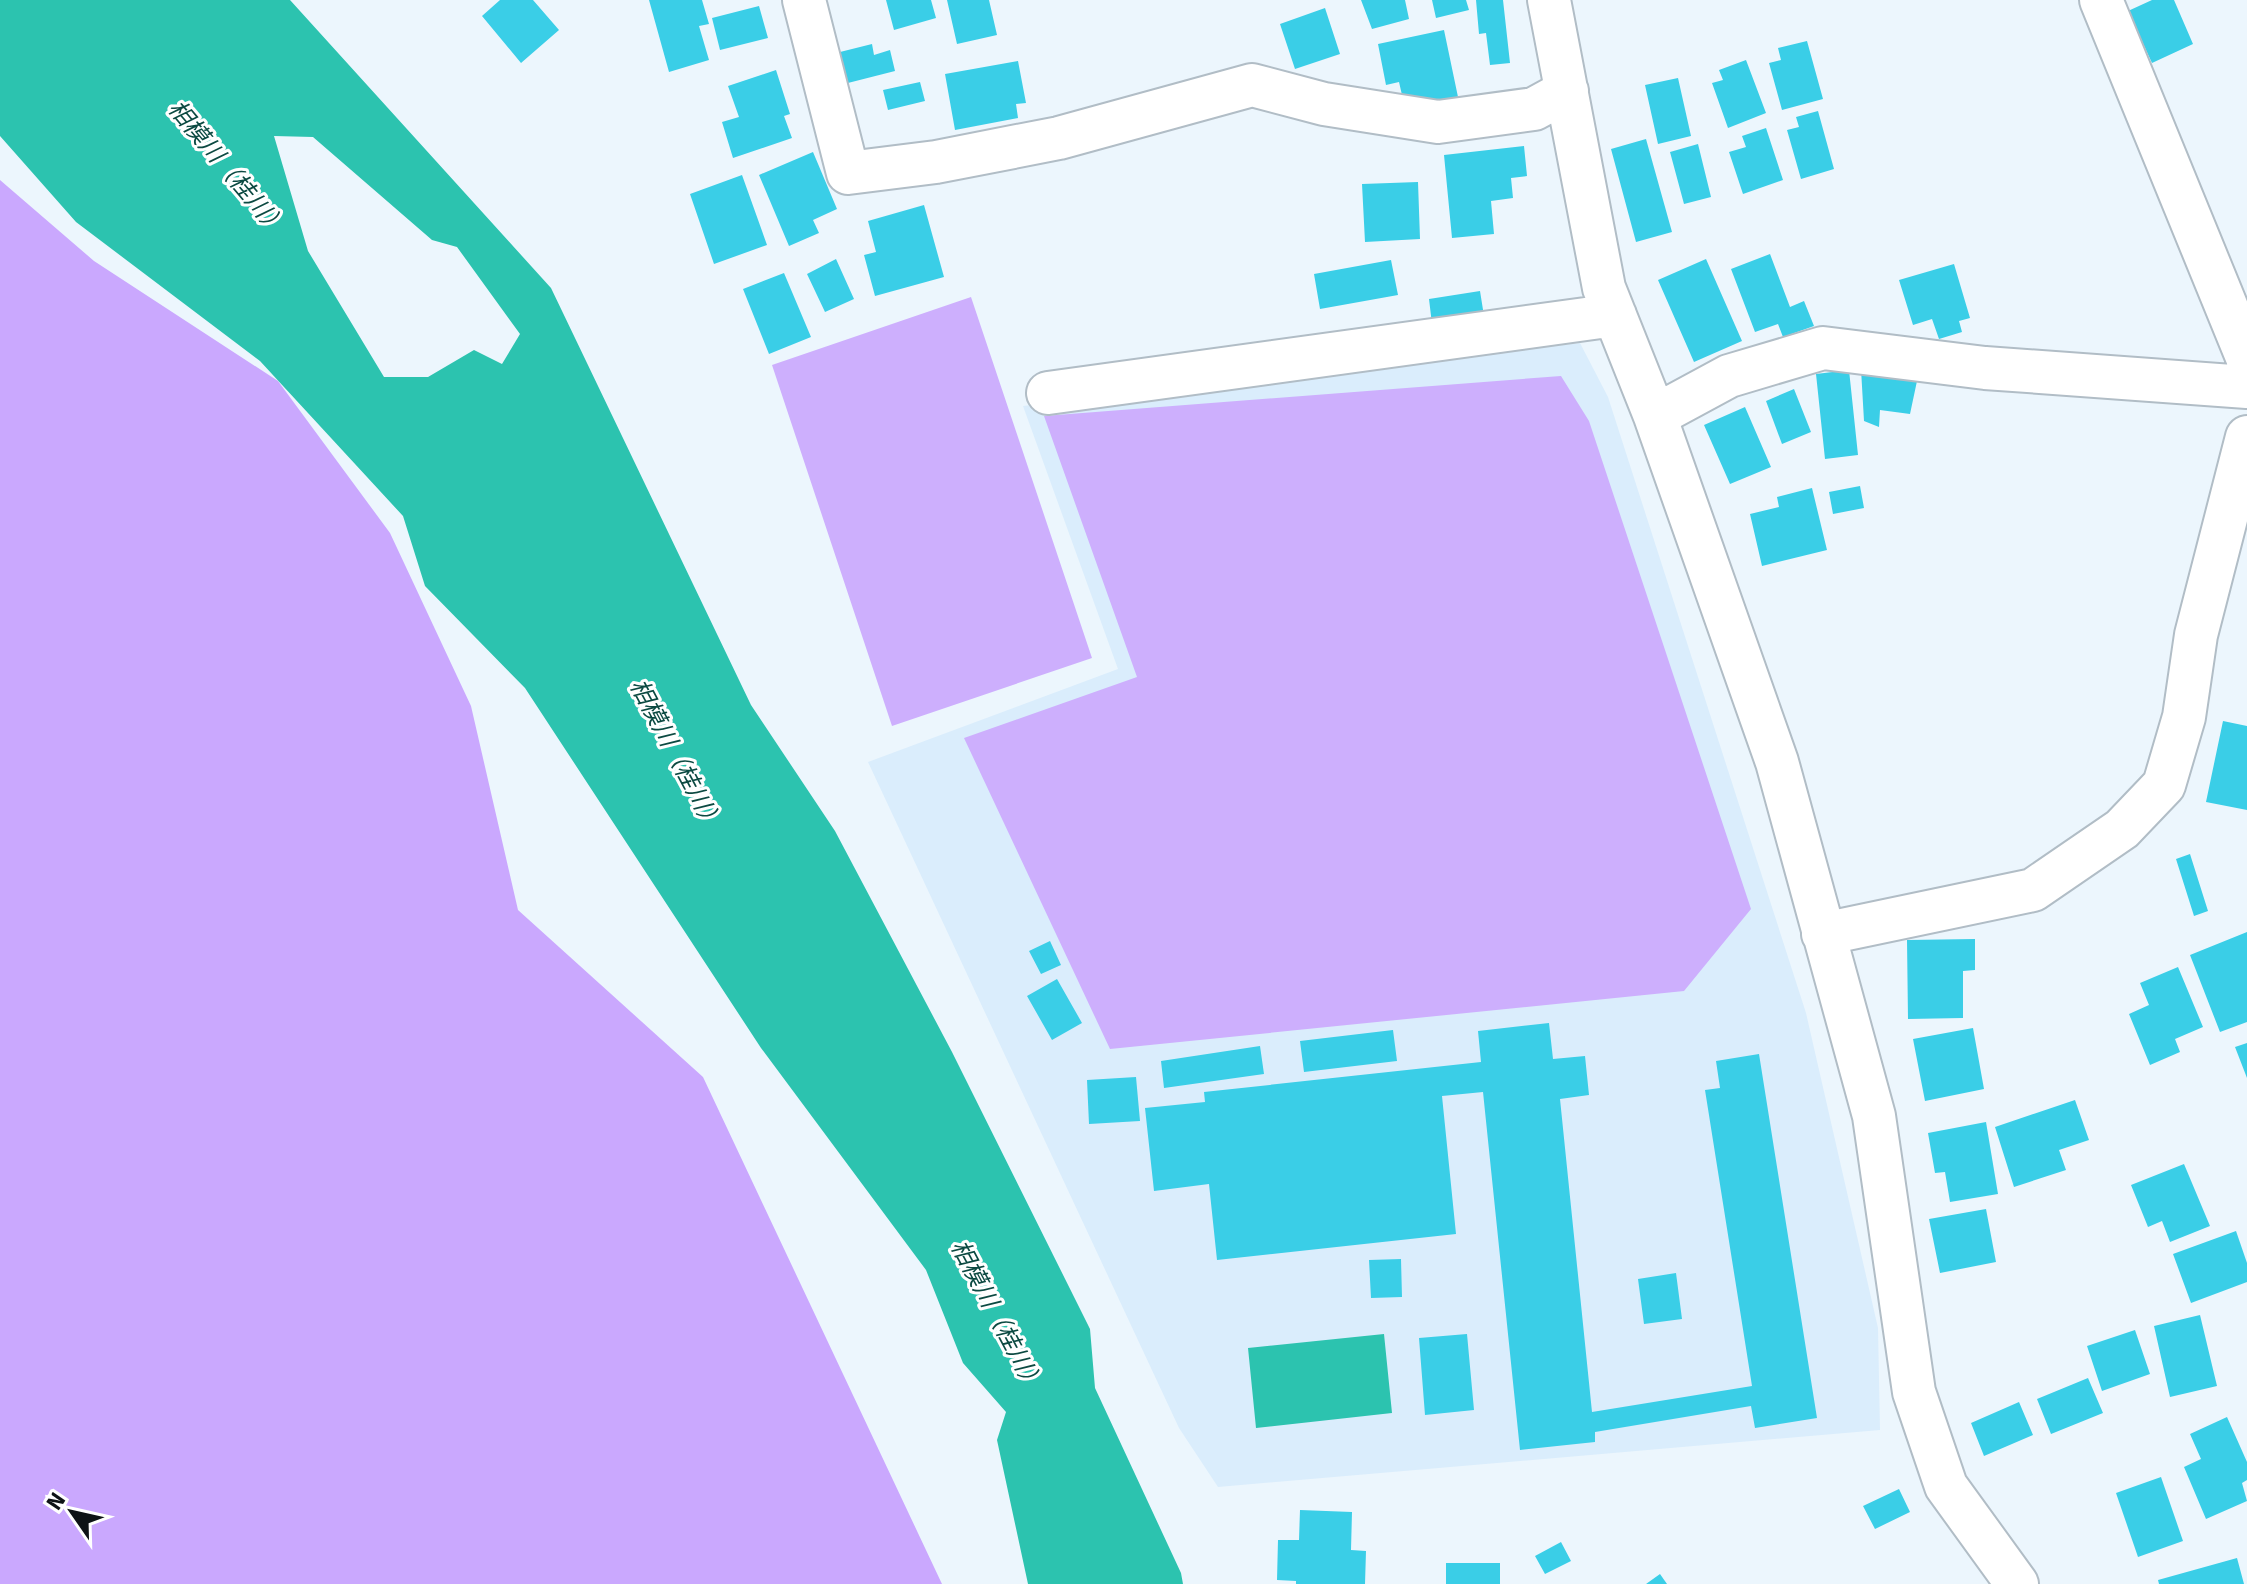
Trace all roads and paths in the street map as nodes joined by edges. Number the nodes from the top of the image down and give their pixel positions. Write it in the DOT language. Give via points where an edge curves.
graph roads {
  1 [pos="804,0"];
  2 [pos="1549,0"];
  3 [pos="2101,0"];
  4 [pos="1567,91"];
  5 [pos="1615,315"];
  6 [pos="2247,357"];
  7 [pos="2247,387"];
  8 [pos="1048,393"];
  9 [pos="1655,416"];
  10 [pos="2247,437"];
  11 [pos="1823,934"];
  12 [pos="2017,1584"];
  1 -- 4 [label="street" via="848,173 1059,138 1252,85 1324,104 1438,122 1534,109"];
  2 -- 4 [label="street"];
  3 -- 6 [label="street"];
  4 -- 5 [label="street" via="1604,288"];
  5 -- 8 [label="street"];
  5 -- 9 [label="street"];
  7 -- 9 [label="street" via="1985,368 1823,348 1729,376"];
  9 -- 11 [label="street" via="1777,762"];
  10 -- 11 [label="street" via="2164,785 2122,829 2033,890"];
  11 -- 12 [label="street" via="1874,1116 1914,1392 1946,1486"];
}
